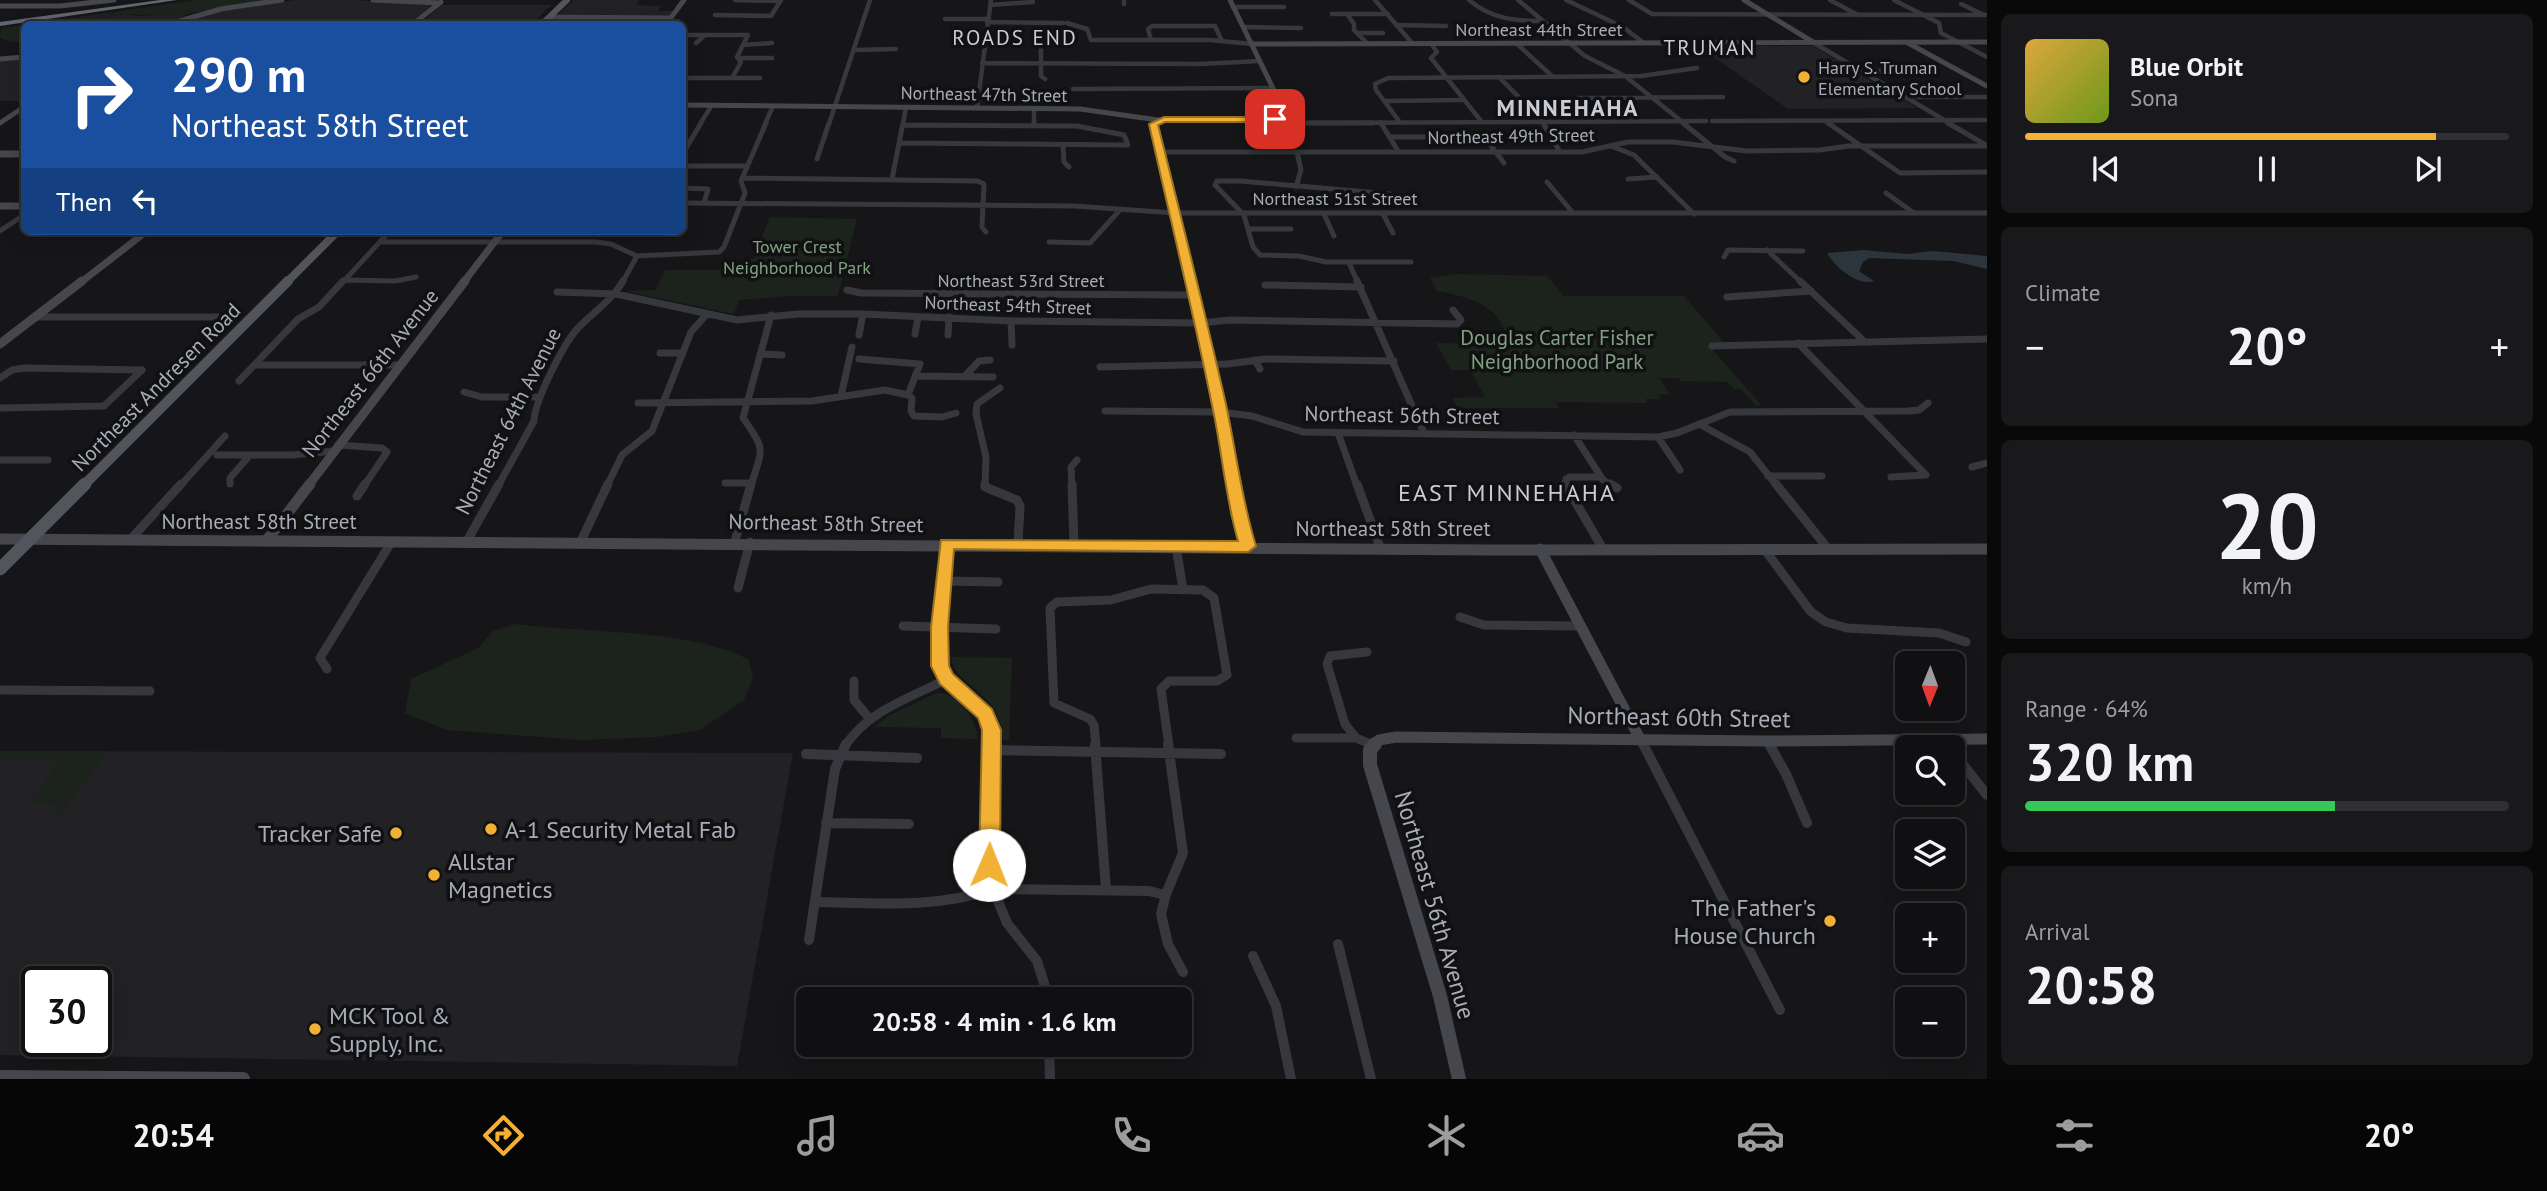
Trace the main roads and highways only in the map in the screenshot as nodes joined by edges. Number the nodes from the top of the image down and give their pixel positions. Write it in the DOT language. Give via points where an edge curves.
graph roads {
  1 [pos="147,0"];
  2 [pos="153,0"];
  3 [pos="174,0"];
  4 [pos="567,0"];
  5 [pos="545,21"];
  6 [pos="0,23"];
  7 [pos="334,235"];
  8 [pos="0,569"];
  1 -- 6 [label="highway"];
  2 -- 6 [label="highway"];
  3 -- 6 [label="highway"];
  4 -- 5 [label="main road"];
  7 -- 8 [label="main road, Northeast Andresen Road"];
}
